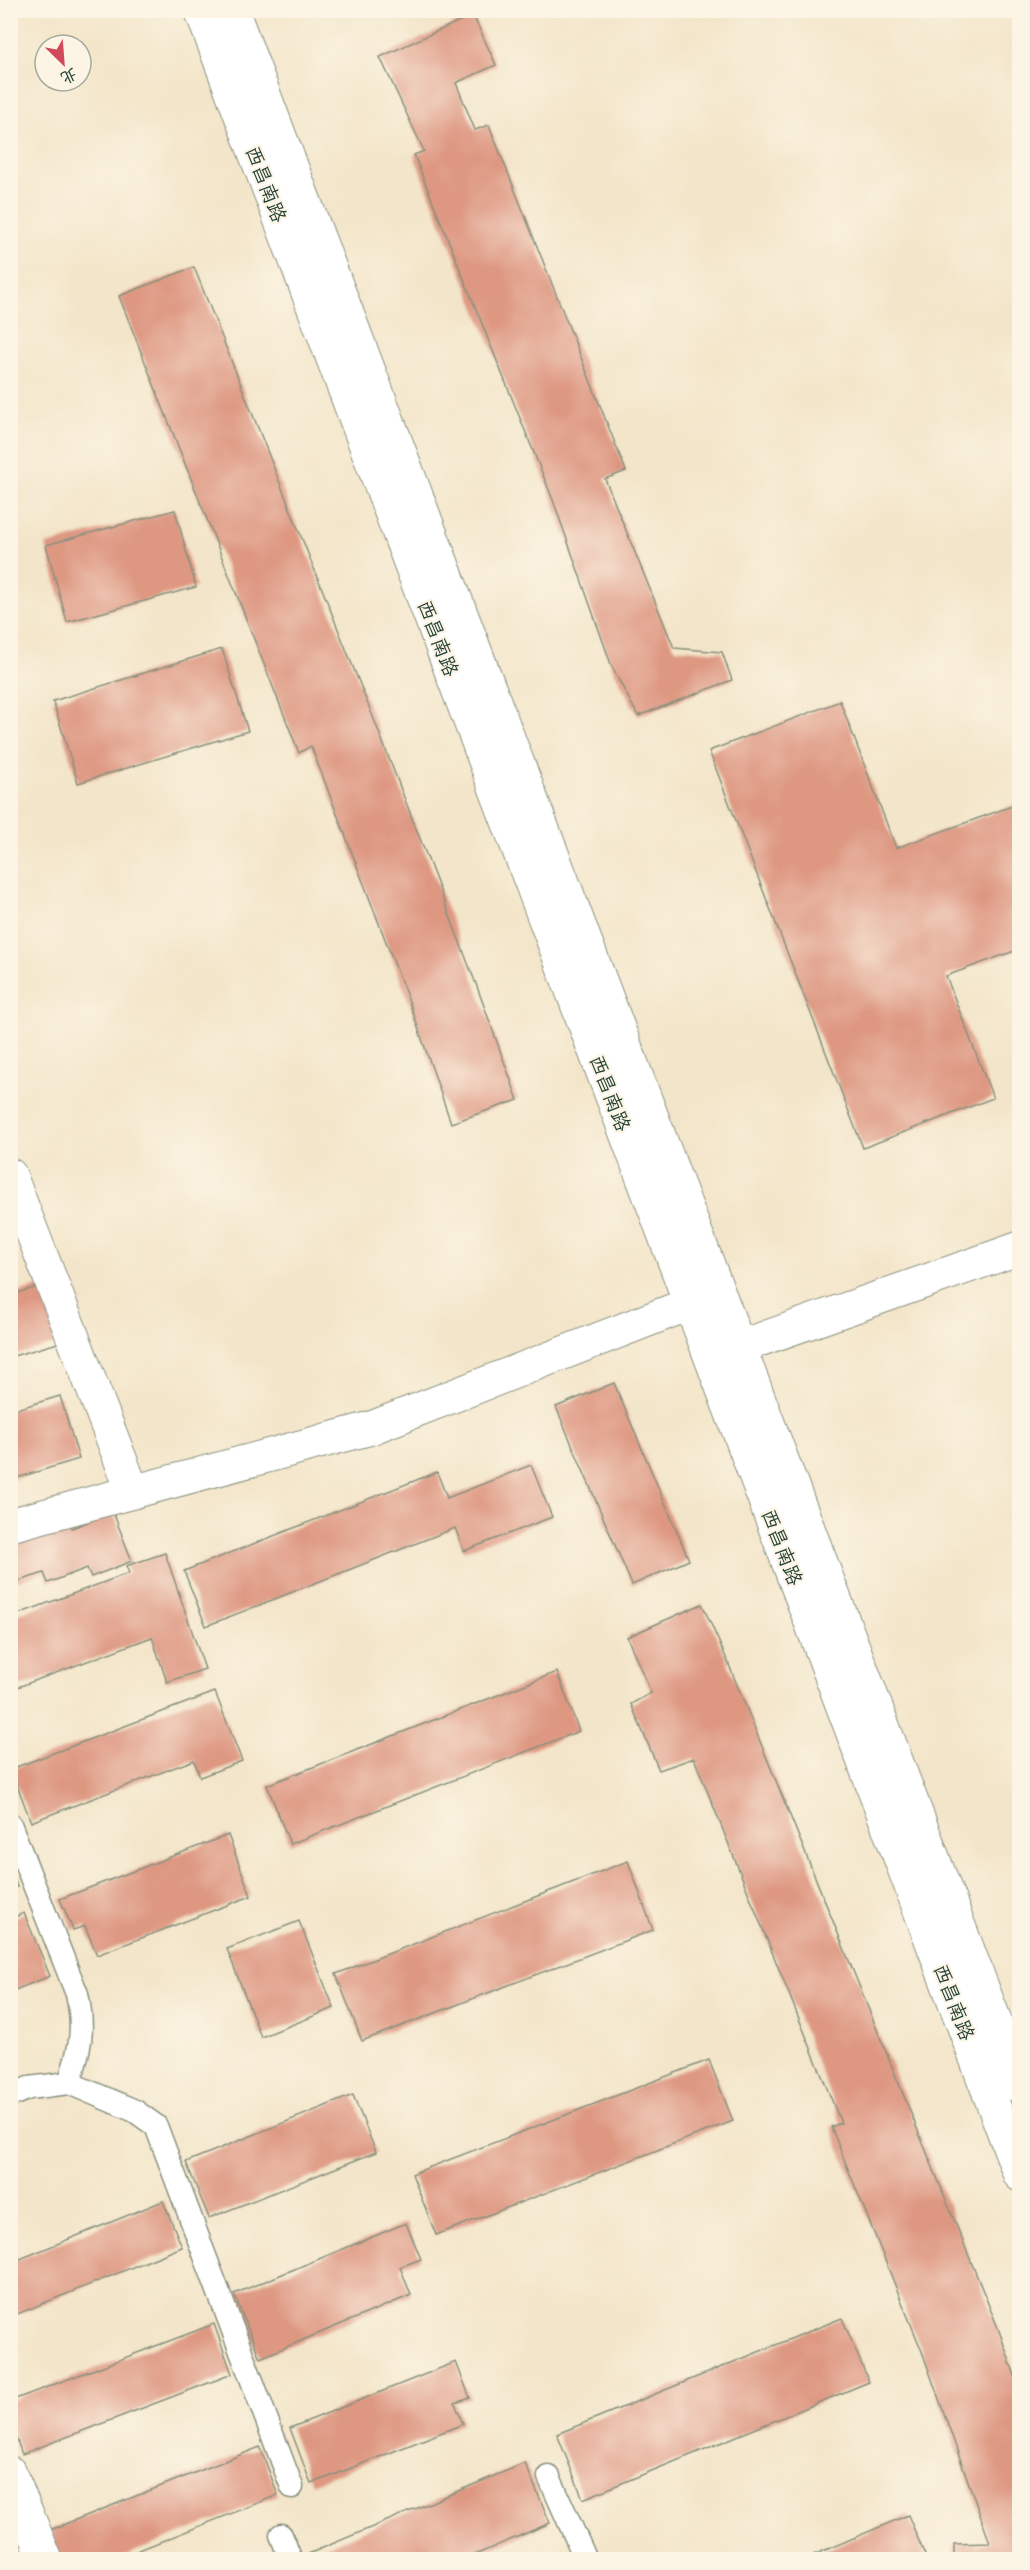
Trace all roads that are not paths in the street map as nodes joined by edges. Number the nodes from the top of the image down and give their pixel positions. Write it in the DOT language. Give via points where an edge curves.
graph roads {
  1 [pos="201,10"];
  2 [pos="232,10"];
  3 [pos="10,1175"];
  4 [pos="1020,1248"];
  5 [pos="689,1304"];
  6 [pos="739,1347"];
  7 [pos="132,1492"];
  8 [pos="10,1525"];
  9 [pos="10,1824"];
  10 [pos="69,2083"];
  11 [pos="1020,2087"];
  12 [pos="10,2096"];
  13 [pos="1020,2175"];
  14 [pos="10,2473"];
  15 [pos="549,2477"];
  16 [pos="292,2487"];
  17 [pos="280,2535"];
  18 [pos="46,2559"];
  19 [pos="291,2559"];
  20 [pos="585,2559"];
  1 -- 5 [label="street, 西昌南路"];
  2 -- 6 [label="street, 西昌南路"];
  3 -- 7 [label="street"];
  4 -- 6 [label="street"];
  5 -- 7 [label="street" via="371,1428"];
  5 -- 13 [label="street, 西昌南路"];
  6 -- 11 [label="street, 西昌南路"];
  7 -- 8 [label="street"];
  9 -- 10 [label="lane" via="77,1994 82,2019 79,2052"];
  10 -- 12 [label="lane" via="29,2088"];
  10 -- 16 [label="lane" via="135,2110 156,2126"];
  14 -- 18 [label="street"];
  15 -- 20 [label="lane"];
  17 -- 19 [label="lane"];
}
